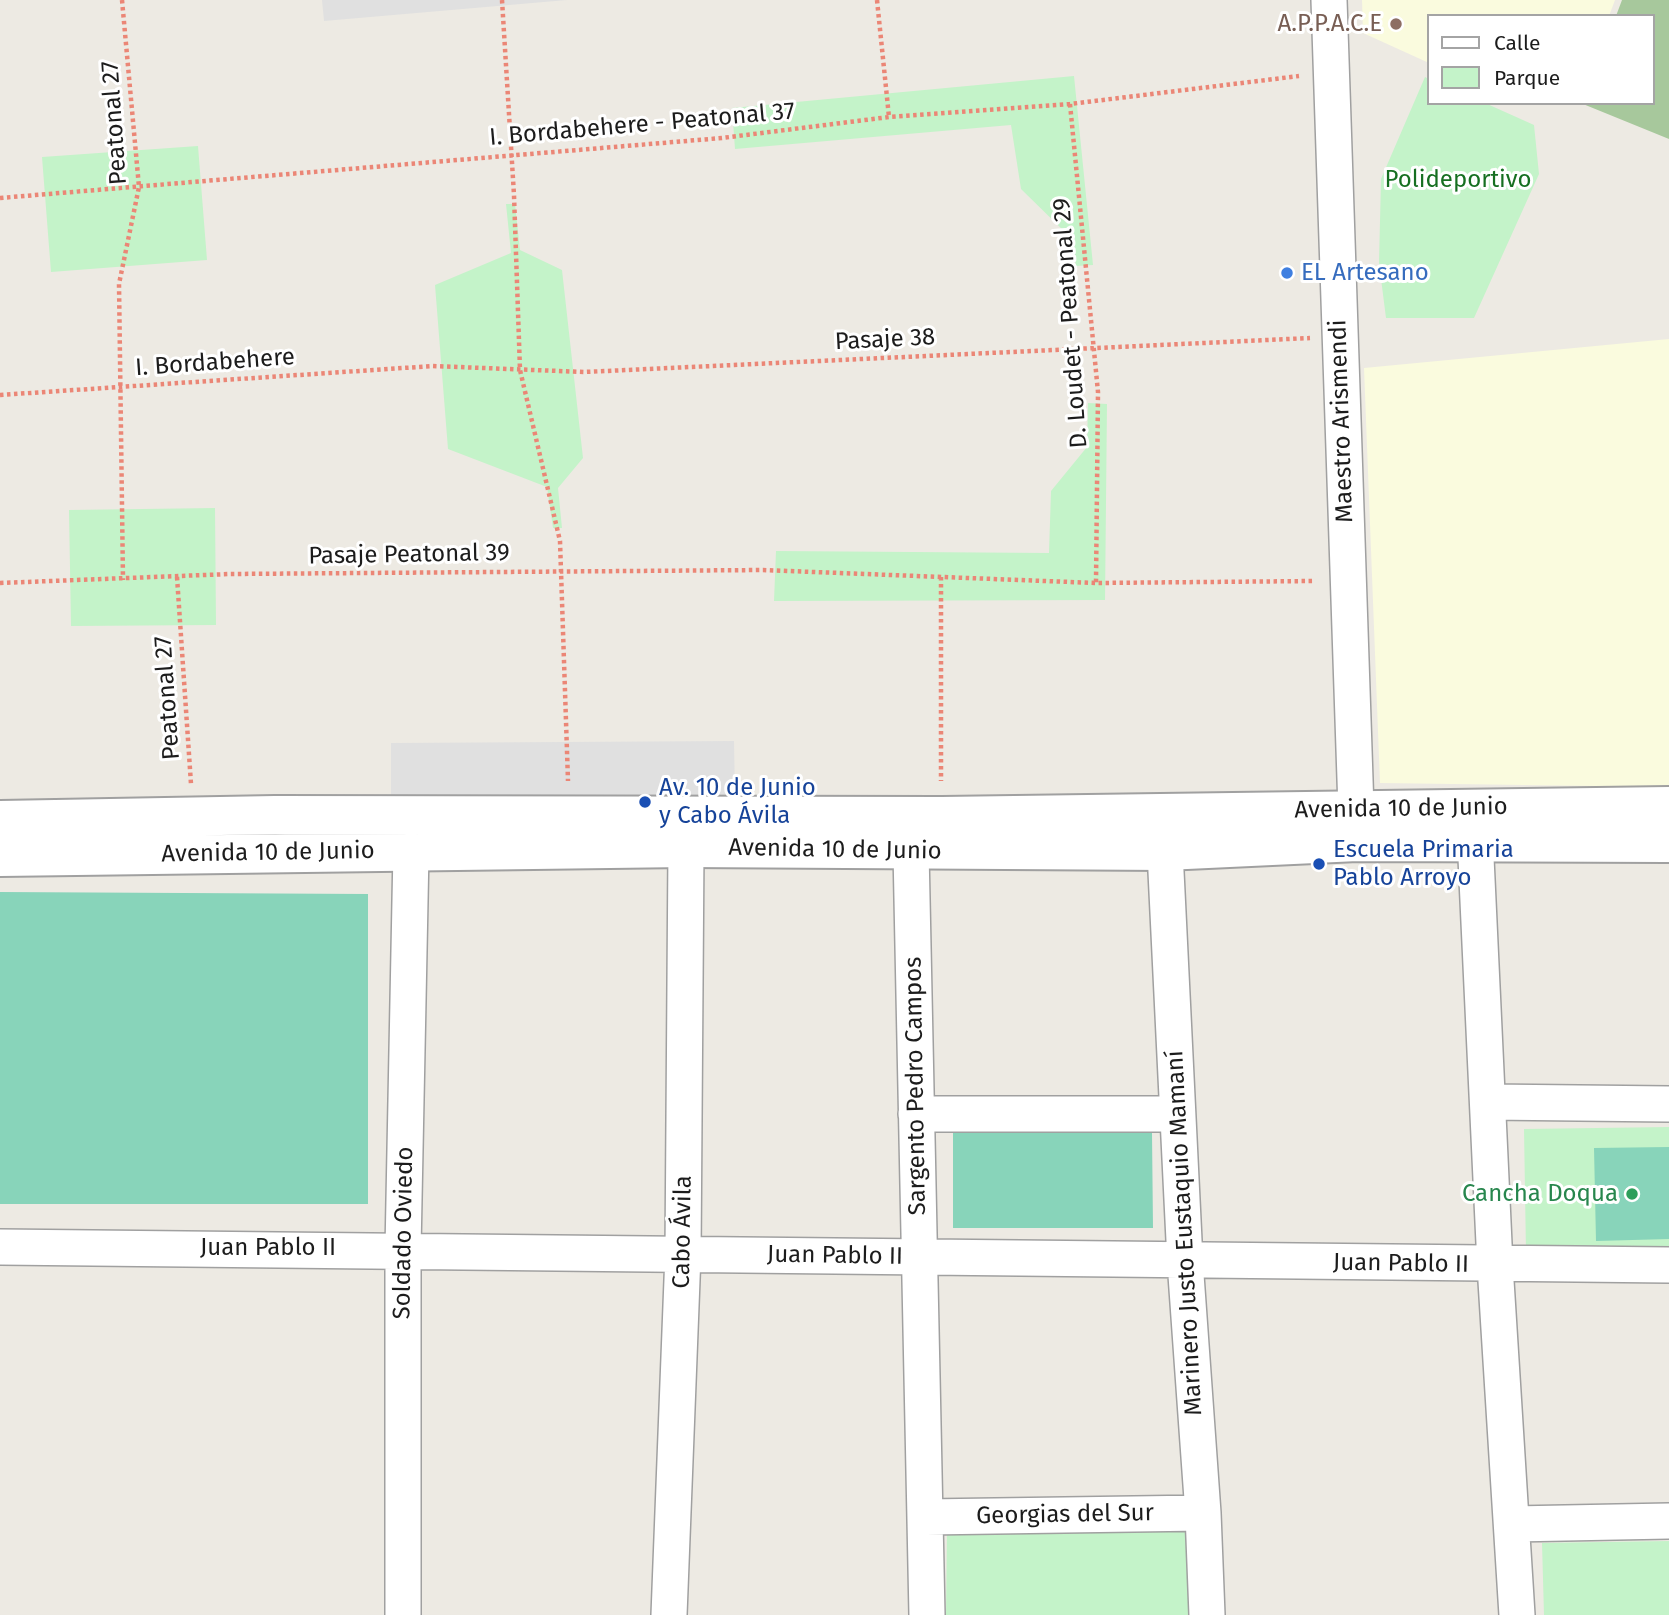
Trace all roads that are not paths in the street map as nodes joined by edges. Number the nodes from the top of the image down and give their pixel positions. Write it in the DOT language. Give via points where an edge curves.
graph roads {
  1 [pos="1329,0"];
  2 [pos="1669,806"];
  3 [pos="0,820"];
  4 [pos="1356,825"];
  5 [pos="1474,825"];
  6 [pos="1669,843"];
  7 [pos="686,848"];
  8 [pos="1165,850"];
  9 [pos="411,851"];
  10 [pos="911,851"];
  11 [pos="0,857"];
  12 [pos="1489,1102"];
  13 [pos="1669,1104"];
  14 [pos="916,1114"];
  15 [pos="1177,1114"];
  16 [pos="0,1247"];
  17 [pos="403,1249"];
  18 [pos="683,1254"];
  19 [pos="919,1256"];
  20 [pos="1185,1261"];
  21 [pos="1495,1265"];
  22 [pos="1669,1265"];
  23 [pos="1203,1513"];
  24 [pos="926,1517"];
  25 [pos="1669,1521"];
  26 [pos="1513,1524"];
  27 [pos="403,1615"];
  28 [pos="669,1615"];
  29 [pos="927,1615"];
  30 [pos="1207,1615"];
  31 [pos="1517,1615"];
  1 -- 4 [label="street, Maestro Arismendi"];
  2 -- 5 [label="street, Avenida 10 de Junio"];
  3 -- 4 [label="street, Avenida 10 de Junio" via="942,817"];
  4 -- 5 [label="street, Avenida 10 de Junio"];
  4 -- 8 [label="street, Avenida 10 de Junio"];
  5 -- 6 [label="street, Avenida 10 de Junio"];
  5 -- 12 [label="street"];
  7 -- 9 [label="street, Avenida 10 de Junio"];
  7 -- 10 [label="street, Avenida 10 de Junio"];
  7 -- 18 [label="street, Cabo Ávila"];
  8 -- 10 [label="street, Avenida 10 de Junio"];
  8 -- 15 [label="street, Marinero Justo Eustaquio Mamaní"];
  9 -- 11 [label="street, Avenida 10 de Junio"];
  9 -- 17 [label="street, Soldado Oviedo"];
  10 -- 14 [label="street, Sargento Pedro Campos"];
  12 -- 13 [label="street"];
  12 -- 21 [label="street"];
  14 -- 15 [label="street"];
  14 -- 19 [label="street, Sargento Pedro Campos"];
  15 -- 20 [label="street, Marinero Justo Eustaquio Mamaní"];
  16 -- 17 [label="street, Juan Pablo II"];
  17 -- 18 [label="street, Juan Pablo II"];
  17 -- 27 [label="street, Soldado Oviedo"];
  18 -- 19 [label="street, Juan Pablo II"];
  18 -- 28 [label="street, Cabo Ávila"];
  19 -- 20 [label="street, Juan Pablo II"];
  19 -- 24 [label="street, Sargento Pedro Campos"];
  20 -- 21 [label="street, Juan Pablo II"];
  20 -- 23 [label="street, Marinero Justo Eustaquio Mamaní"];
  21 -- 22 [label="street, Juan Pablo II"];
  21 -- 26 [label="street"];
  23 -- 24 [label="street, Georgias del Sur"];
  23 -- 30 [label="street, Marinero Justo Eustaquio Mamaní"];
  24 -- 29 [label="street, Sargento Pedro Campos"];
  25 -- 26 [label="street"];
  26 -- 31 [label="street"];
}
